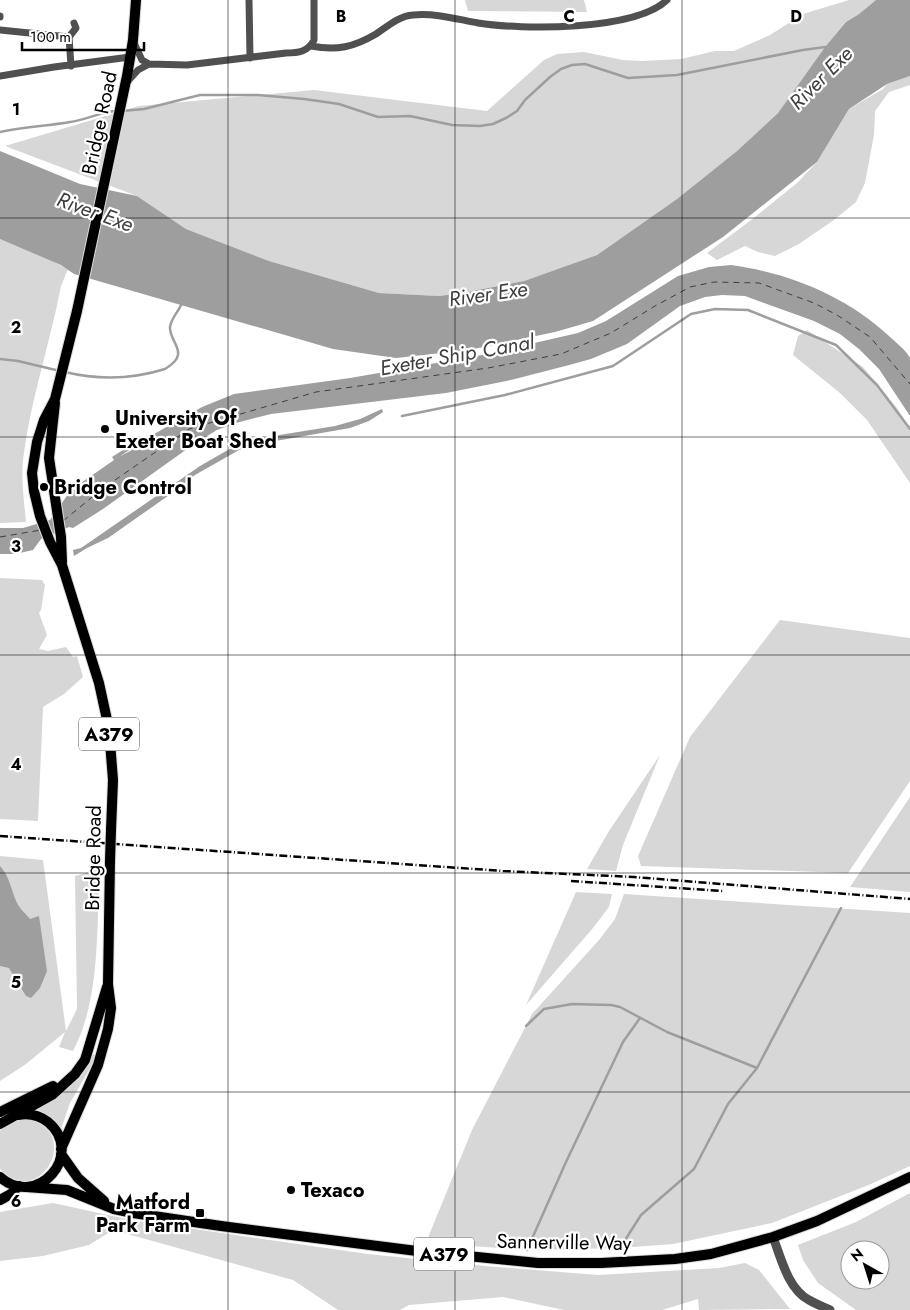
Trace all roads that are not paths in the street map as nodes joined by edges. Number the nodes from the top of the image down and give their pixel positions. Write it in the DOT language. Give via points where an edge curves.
graph roads {
  1 [pos="136,0"];
  2 [pos="249,0"];
  3 [pos="314,0"];
  4 [pos="664,3"];
  5 [pos="74,23"];
  6 [pos="0,30"];
  7 [pos="69,38"];
  8 [pos="133,40"];
  9 [pos="311,46"];
  10 [pos="130,57"];
  11 [pos="250,58"];
  12 [pos="149,64"];
  13 [pos="71,66"];
  14 [pos="0,76"];
  15 [pos="125,87"];
  16 [pos="55,399"];
  17 [pos="62,565"];
  18 [pos="108,984"];
  19 [pos="88,1048"];
  20 [pos="0,1112"];
  21 [pos="12,1116"];
  22 [pos="0,1124"];
  23 [pos="61,1151"];
  24 [pos="0,1177"];
  25 [pos="910,1177"];
  26 [pos="23,1187"];
  27 [pos="0,1200"];
  28 [pos="114,1209"];
  29 [pos="773,1237"];
  30 [pos="830,1310"];
  1 -- 8 [label="main road, Bridge Road / A379"];
  2 -- 11 [label="street"];
  3 -- 9 [label="street" via="316,32"];
  4 -- 9 [label="street" via="642,15 615,22 556,26 522,27 478,23 438,14 413,15 394,21 344,48"];
  5 -- 7 [label="street" via="76,28"];
  6 -- 7 [label="street"];
  7 -- 13 [label="street"];
  8 -- 10 [label="main road, Bridge Road / A379"];
  8 -- 12 [label="street" via="138,54"];
  9 -- 11 [label="street" via="298,53"];
  10 -- 13 [label="street"];
  10 -- 15 [label="main road, Bridge Road / A379"];
  11 -- 12 [label="street" via="187,65"];
  12 -- 15 [label="street" via="138,70"];
  13 -- 14 [label="street"];
  15 -- 16 [label="main road, Bridge Road / A379"];
  16 -- 17 [label="main road, Bridge Road / A379" via="49,458"];
  16 -- 17 [label="main road, Bridge Road / A379" via="40,431 32,473 40,516"];
  17 -- 18 [label="main road, Bridge Road / A379, bridge" via="99,683 109,729 113,780"];
  18 -- 19 [label="main road, A379"];
  18 -- 23 [label="main road, Bridge Road / A379" via="111,1008 104,1046"];
  19 -- 20 [label="main road, A379" via="54,1086"];
  19 -- 21 [label="main road, A379" via="82,1065 65,1084 44,1100"];
  21 -- 22 [label="main road, A379"];
  21 -- 23 [label="main road, A379" via="29,1114 44,1119 55,1129"];
  23 -- 26 [label="main road, A379" via="59,1164 48,1178"];
  23 -- 28 [label="main road, Sannerville Way / A379" via="78,1178"];
  24 -- 26 [label="main road, A379" via="12,1185"];
  25 -- 29 [label="main road, Sannerville Way / A379" via="817,1221"];
  26 -- 27 [label="main road, A379"];
  26 -- 28 [label="main road, Sannerville Way / A379" via="66,1190"];
  28 -- 29 [label="main road, Sannerville Way / A379" via="408,1250 538,1263 675,1259 711,1254"];
  29 -- 30 [label="street" via="796,1289 807,1300"];
}
